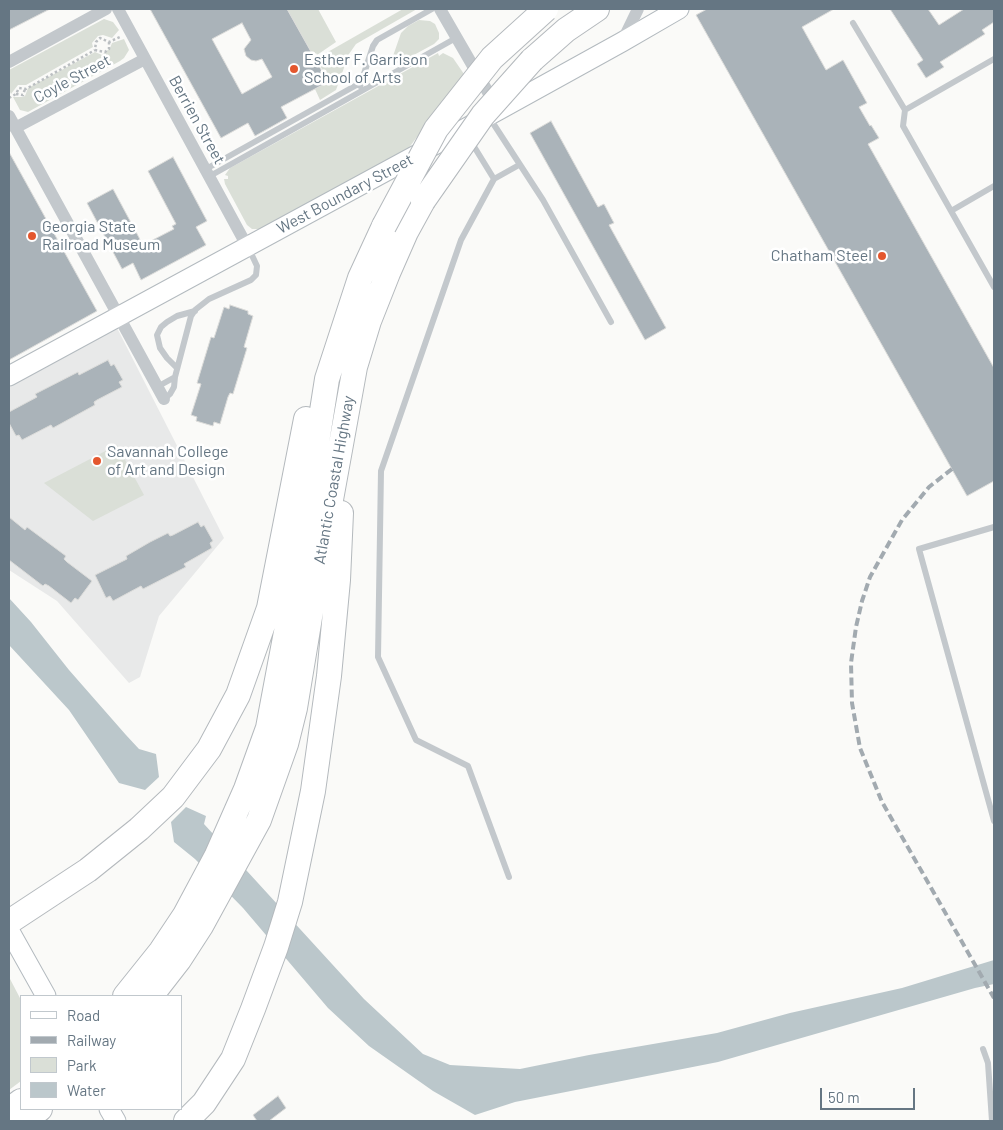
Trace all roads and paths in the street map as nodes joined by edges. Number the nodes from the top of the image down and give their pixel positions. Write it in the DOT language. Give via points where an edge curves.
graph roads {
  1 [pos="106,9"];
  2 [pos="118,9"];
  3 [pos="432,9"];
  4 [pos="440,9"];
  5 [pos="546,9"];
  6 [pos="597,9"];
  7 [pos="638,9"];
  8 [pos="672,10"];
  9 [pos="853,23"];
  10 [pos="123,35"];
  11 [pos="456,38"];
  12 [pos="109,42"];
  13 [pos="622,42"];
  14 [pos="95,50"];
  15 [pos="994,58"];
  16 [pos="145,59"];
  17 [pos="9,62"];
  18 [pos="362,82"];
  19 [pos="26,89"];
  20 [pos="358,92"];
  21 [pos="16,94"];
  22 [pos="9,98"];
  23 [pos="905,110"];
  24 [pos="494,113"];
  25 [pos="12,122"];
  26 [pos="463,129"];
  27 [pos="519,165"];
  28 [pos="208,173"];
  29 [pos="494,179"];
  30 [pos="994,186"];
  31 [pos="952,212"];
  32 [pos="247,246"];
  33 [pos="994,287"];
  34 [pos="195,311"];
  35 [pos="119,316"];
  36 [pos="611,322"];
  37 [pos="345,325"];
  38 [pos="177,368"];
  39 [pos="9,376"];
  40 [pos="175,377"];
  41 [pos="157,387"];
  42 [pos="164,399"];
  43 [pos="346,417"];
  44 [pos="994,527"];
  45 [pos="994,821"];
  46 [pos="509,877"];
  47 [pos="9,922"];
  48 [pos="9,930"];
  49 [pos="45,995"];
  50 [pos="126,995"];
  51 [pos="152,995"];
  52 [pos="983,1048"];
  53 [pos="20,1101"];
  54 [pos="9,1110"];
  55 [pos="39,1110"];
  56 [pos="25,1121"];
  57 [pos="186,1121"];
  58 [pos="992,1121"];
  1 -- 17 [label="street"];
  2 -- 16 [label="street, Berrien Street"];
  3 -- 18 [label="lane" via="377,40"];
  4 -- 11 [label="street"];
  5 -- 37 [label="highway, Atlantic Coastal Highway, bridge" via="492,58 436,129 384,226 360,278"];
  6 -- 43 [label="highway, Atlantic Coastal Highway, bridge" via="566,30 532,60 483,115 423,201 406,232 369,321 355,367"];
  7 -- 13 [label="street"];
  8 -- 13 [label="main road, West Boundary Street"];
  9 -- 23 [label="lane"];
  10 -- 12 [label="path"];
  11 -- 20 [label="lane"];
  11 -- 24 [label="street"];
  12 -- 14 [label="path" via="109,49 105,52"];
  12 -- 14 [label="path" via="100,38"];
  13 -- 24 [label="main road, West Boundary Street"];
  14 -- 19 [label="path"];
  15 -- 23 [label="lane"];
  16 -- 25 [label="street, Coyle Street"];
  16 -- 28 [label="street, Berrien Street"];
  18 -- 20 [label="lane"];
  18 -- 28 [label="lane"];
  19 -- 21 [label="path" via="19,88"];
  19 -- 21 [label="path" via="23,95"];
  20 -- 28 [label="lane"];
  21 -- 22 [label="path"];
  23 -- 31 [label="lane" via="903,126"];
  24 -- 26 [label="main road, West Boundary Street"];
  24 -- 27 [label="lane"];
  25 -- 35 [label="street"];
  26 -- 29 [label="lane"];
  26 -- 32 [label="main road, West Boundary Street"];
  27 -- 29 [label="lane"];
  27 -- 36 [label="lane" via="543,200"];
  28 -- 32 [label="street, Berrien Street"];
  29 -- 46 [label="lane" via="461,240 380,471 378,656 416,740 468,766"];
  30 -- 31 [label="lane"];
  31 -- 33 [label="lane"];
  32 -- 34 [label="lane" via="257,266 256,275"];
  32 -- 35 [label="main road, West Boundary Street"];
  34 -- 38 [label="lane"];
  34 -- 38 [label="lane" via="167,322 158,335 160,348"];
  35 -- 39 [label="main road, West Boundary Street"];
  35 -- 41 [label="street"];
  37 -- 47 [label="highway" via="311,395 269,608 238,695 209,749 173,797 140,829 88,870"];
  37 -- 50 [label="highway, Atlantic Coastal Highway" via="327,379 294,595 268,728 216,857 185,915"];
  38 -- 40 [label="lane"];
  40 -- 41 [label="lane"];
  40 -- 42 [label="lane" via="174,387"];
  41 -- 42 [label="street"];
  43 -- 51 [label="highway, Atlantic Coastal Highway" via="286,744 259,820 201,926"];
  43 -- 57 [label="highway" via="338,580 329,676 315,772 290,902 254,1009 233,1059 204,1103"];
  44 -- 45 [label="lane" via="919,549"];
  48 -- 49 [label="main road"];
  52 -- 58 [label="lane" via="988,1063"];
  53 -- 54 [label="highway"];
  55 -- 56 [label="highway"];
}
